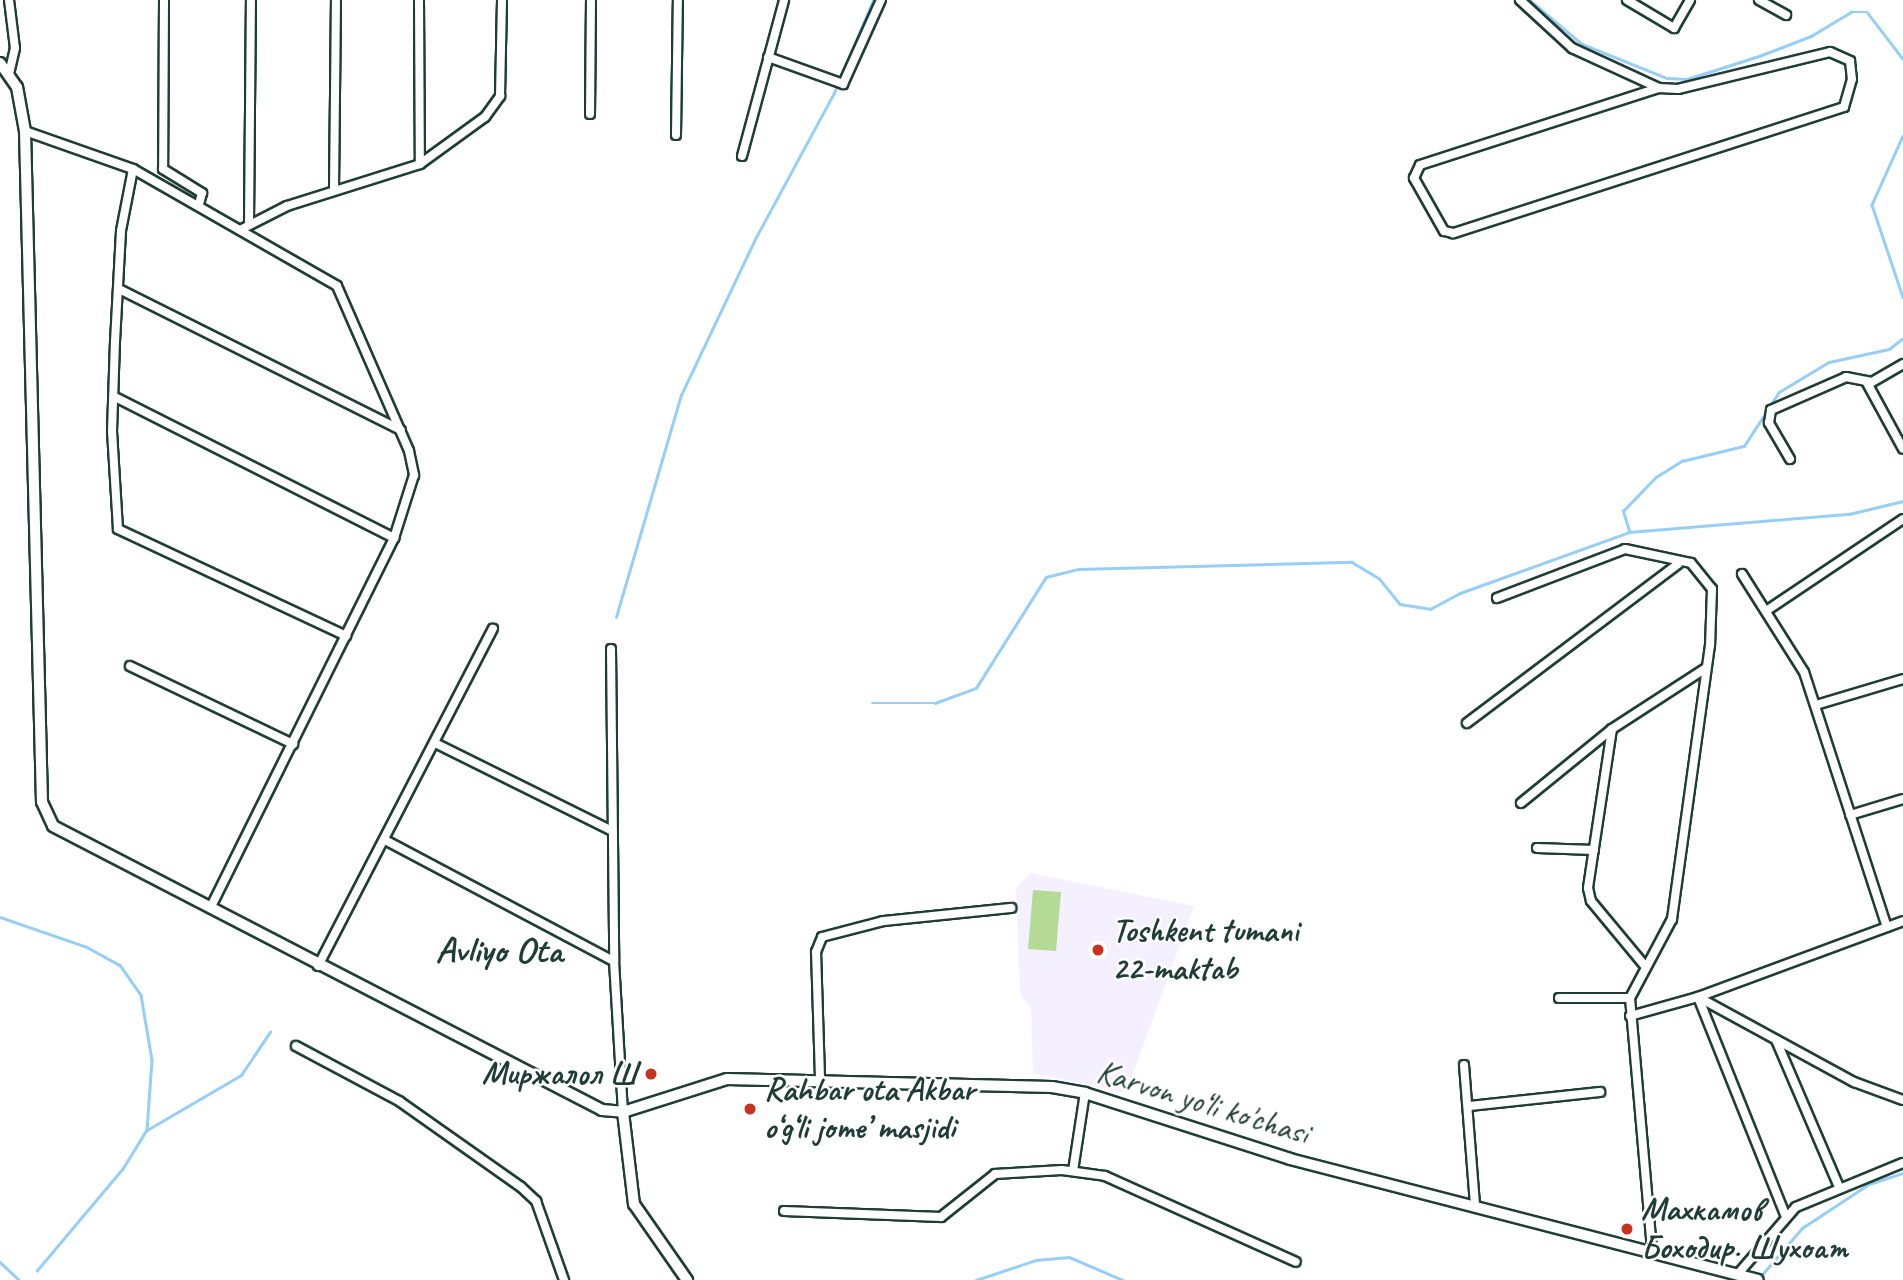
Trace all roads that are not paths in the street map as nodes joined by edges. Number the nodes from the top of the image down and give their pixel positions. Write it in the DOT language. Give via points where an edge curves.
graph roads {
  1 [pos="9,0"];
  2 [pos="251,0"];
  3 [pos="336,0"];
  4 [pos="419,0"];
  5 [pos="502,0"];
  6 [pos="591,0"];
  7 [pos="678,0"];
  8 [pos="784,0"];
  9 [pos="881,0"];
  10 [pos="1520,0"];
  11 [pos="1627,0"];
  12 [pos="1689,0"];
  13 [pos="1759,0"];
  14 [pos="164,1"];
  15 [pos="1786,15"];
  16 [pos="768,57"];
  17 [pos="0,63"];
  18 [pos="9,74"];
  19 [pos="1659,88"];
  20 [pos="590,114"];
  21 [pos="25,131"];
  22 [pos="676,135"];
  23 [pos="742,156"];
  24 [pos="420,164"];
  25 [pos="133,169"];
  26 [pos="334,189"];
  27 [pos="199,204"];
  28 [pos="249,223"];
  29 [pos="240,230"];
  30 [pos="119,289"];
  31 [pos="1903,364"];
  32 [pos="1866,381"];
  33 [pos="115,397"];
  34 [pos="401,430"];
  35 [pos="1903,449"];
  36 [pos="1790,459"];
  37 [pos="1903,519"];
  38 [pos="394,538"];
  39 [pos="1678,564"];
  40 [pos="1742,574"];
  41 [pos="1497,598"];
  42 [pos="1769,609"];
  43 [pos="493,629"];
  44 [pos="346,636"];
  45 [pos="611,649"];
  46 [pos="130,666"];
  47 [pos="1706,668"];
  48 [pos="1903,679"];
  49 [pos="1816,705"];
  50 [pos="1468,723"];
  51 [pos="1612,729"];
  52 [pos="435,743"];
  53 [pos="293,744"];
  54 [pos="1903,799"];
  55 [pos="1521,803"];
  56 [pos="1850,815"];
  57 [pos="612,831"];
  58 [pos="385,840"];
  59 [pos="1537,848"];
  60 [pos="1594,850"];
  61 [pos="210,908"];
  62 [pos="1011,908"];
  63 [pos="1902,923"];
  64 [pos="1887,927"];
  65 [pos="614,961"];
  66 [pos="318,966"];
  67 [pos="1645,966"];
  68 [pos="1698,997"];
  69 [pos="1559,998"];
  70 [pos="1630,998"];
  71 [pos="1630,1016"];
  72 [pos="1776,1040"];
  73 [pos="296,1046"];
  74 [pos="1464,1065"];
  75 [pos="820,1078"];
  76 [pos="1600,1092"];
  77 [pos="1084,1093"];
  78 [pos="1903,1100"];
  79 [pos="1469,1106"];
  80 [pos="623,1112"];
  81 [pos="1903,1163"];
  82 [pos="1073,1171"];
  83 [pos="1839,1187"];
  84 [pos="1475,1206"];
  85 [pos="784,1211"];
  86 [pos="1785,1216"];
  87 [pos="1652,1252"];
  88 [pos="1296,1262"];
  89 [pos="1737,1275"];
  90 [pos="564,1280"];
  91 [pos="687,1280"];
  92 [pos="1758,1280"];
  1 -- 18 [label="street" via="15,48"];
  2 -- 28 [label="street"];
  3 -- 26 [label="street"];
  4 -- 24 [label="street"];
  5 -- 24 [label="street" via="498,102 475,126"];
  6 -- 20 [label="street"];
  7 -- 22 [label="street"];
  8 -- 16 [label="street"];
  9 -- 16 [label="street" via="843,84"];
  10 -- 19 [label="street" via="1572,48"];
  11 -- 12 [label="street" via="1674,28"];
  13 -- 15 [label="street"];
  14 -- 27 [label="street" via="163,169 202,194"];
  16 -- 23 [label="street"];
  17 -- 18 [label="street"];
  18 -- 21 [label="street" via="20,94"];
  19 -- 19 [label="street" via="1678,89 1830,52 1850,61 1852,79 1844,107 1820,119 1453,233 1444,231 1414,178 1419,165"];
  21 -- 25 [label="street"];
  21 -- 61 [label="street" via="44,815 57,828"];
  24 -- 26 [label="street"];
  25 -- 27 [label="street"];
  25 -- 30 [label="street" via="121,231"];
  26 -- 28 [label="street"];
  27 -- 29 [label="street"];
  28 -- 29 [label="street"];
  29 -- 34 [label="street" via="337,286"];
  30 -- 33 [label="street"];
  30 -- 34 [label="street"];
  31 -- 32 [label="street"];
  32 -- 35 [label="street"];
  32 -- 36 [label="street" via="1846,377 1771,411 1769,422"];
  33 -- 38 [label="street"];
  33 -- 44 [label="street" via="118,529"];
  34 -- 38 [label="street" via="414,475"];
  37 -- 42 [label="street"];
  38 -- 44 [label="street"];
  39 -- 41 [label="street" via="1625,549"];
  39 -- 47 [label="street" via="1691,563 1712,589"];
  39 -- 50 [label="street"];
  40 -- 42 [label="street"];
  42 -- 49 [label="street"];
  43 -- 52 [label="street"];
  44 -- 53 [label="street"];
  45 -- 57 [label="street"];
  46 -- 53 [label="street"];
  47 -- 51 [label="street"];
  47 -- 67 [label="street" via="1672,919"];
  48 -- 49 [label="street"];
  49 -- 56 [label="street"];
  51 -- 55 [label="street"];
  51 -- 60 [label="street"];
  52 -- 57 [label="street"];
  52 -- 58 [label="street"];
  53 -- 61 [label="street"];
  54 -- 56 [label="street"];
  56 -- 64 [label="street"];
  57 -- 65 [label="street"];
  58 -- 65 [label="street"];
  58 -- 66 [label="street"];
  59 -- 60 [label="street"];
  60 -- 67 [label="street" via="1591,901"];
  61 -- 66 [label="street"];
  62 -- 75 [label="street" via="883,920 822,937 816,952"];
  63 -- 64 [label="street"];
  64 -- 68 [label="street"];
  65 -- 80 [label="street"];
  66 -- 80 [label="street" via="582,1104"];
  67 -- 70 [label="street"];
  68 -- 71 [label="street"];
  68 -- 72 [label="street"];
  68 -- 86 [label="street"];
  69 -- 70 [label="street"];
  70 -- 71 [label="street"];
  71 -- 87 [label="street"];
  72 -- 78 [label="street" via="1854,1082"];
  72 -- 83 [label="street"];
  73 -- 90 [label="street" via="399,1101 536,1200"];
  74 -- 79 [label="street"];
  75 -- 77 [label="street, Karvon yo‘li ko'chasi"];
  75 -- 80 [label="street, Karvon yo‘li ko'chasi" via="699,1084"];
  76 -- 79 [label="street"];
  77 -- 82 [label="street"];
  77 -- 84 [label="street, Karvon yo‘li ko'chasi" via="1290,1159"];
  79 -- 84 [label="street"];
  80 -- 91 [label="street" via="634,1204"];
  81 -- 83 [label="street"];
  82 -- 85 [label="street" via="995,1174 941,1217"];
  82 -- 88 [label="street" via="1105,1176"];
  83 -- 86 [label="street"];
  84 -- 87 [label="street, Karvon yo‘li ko'chasi"];
  86 -- 89 [label="street"];
  87 -- 89 [label="street, Karvon yo‘li ko'chasi"];
  89 -- 92 [label="street, Karvon yo‘li ko'chasi"];
}
